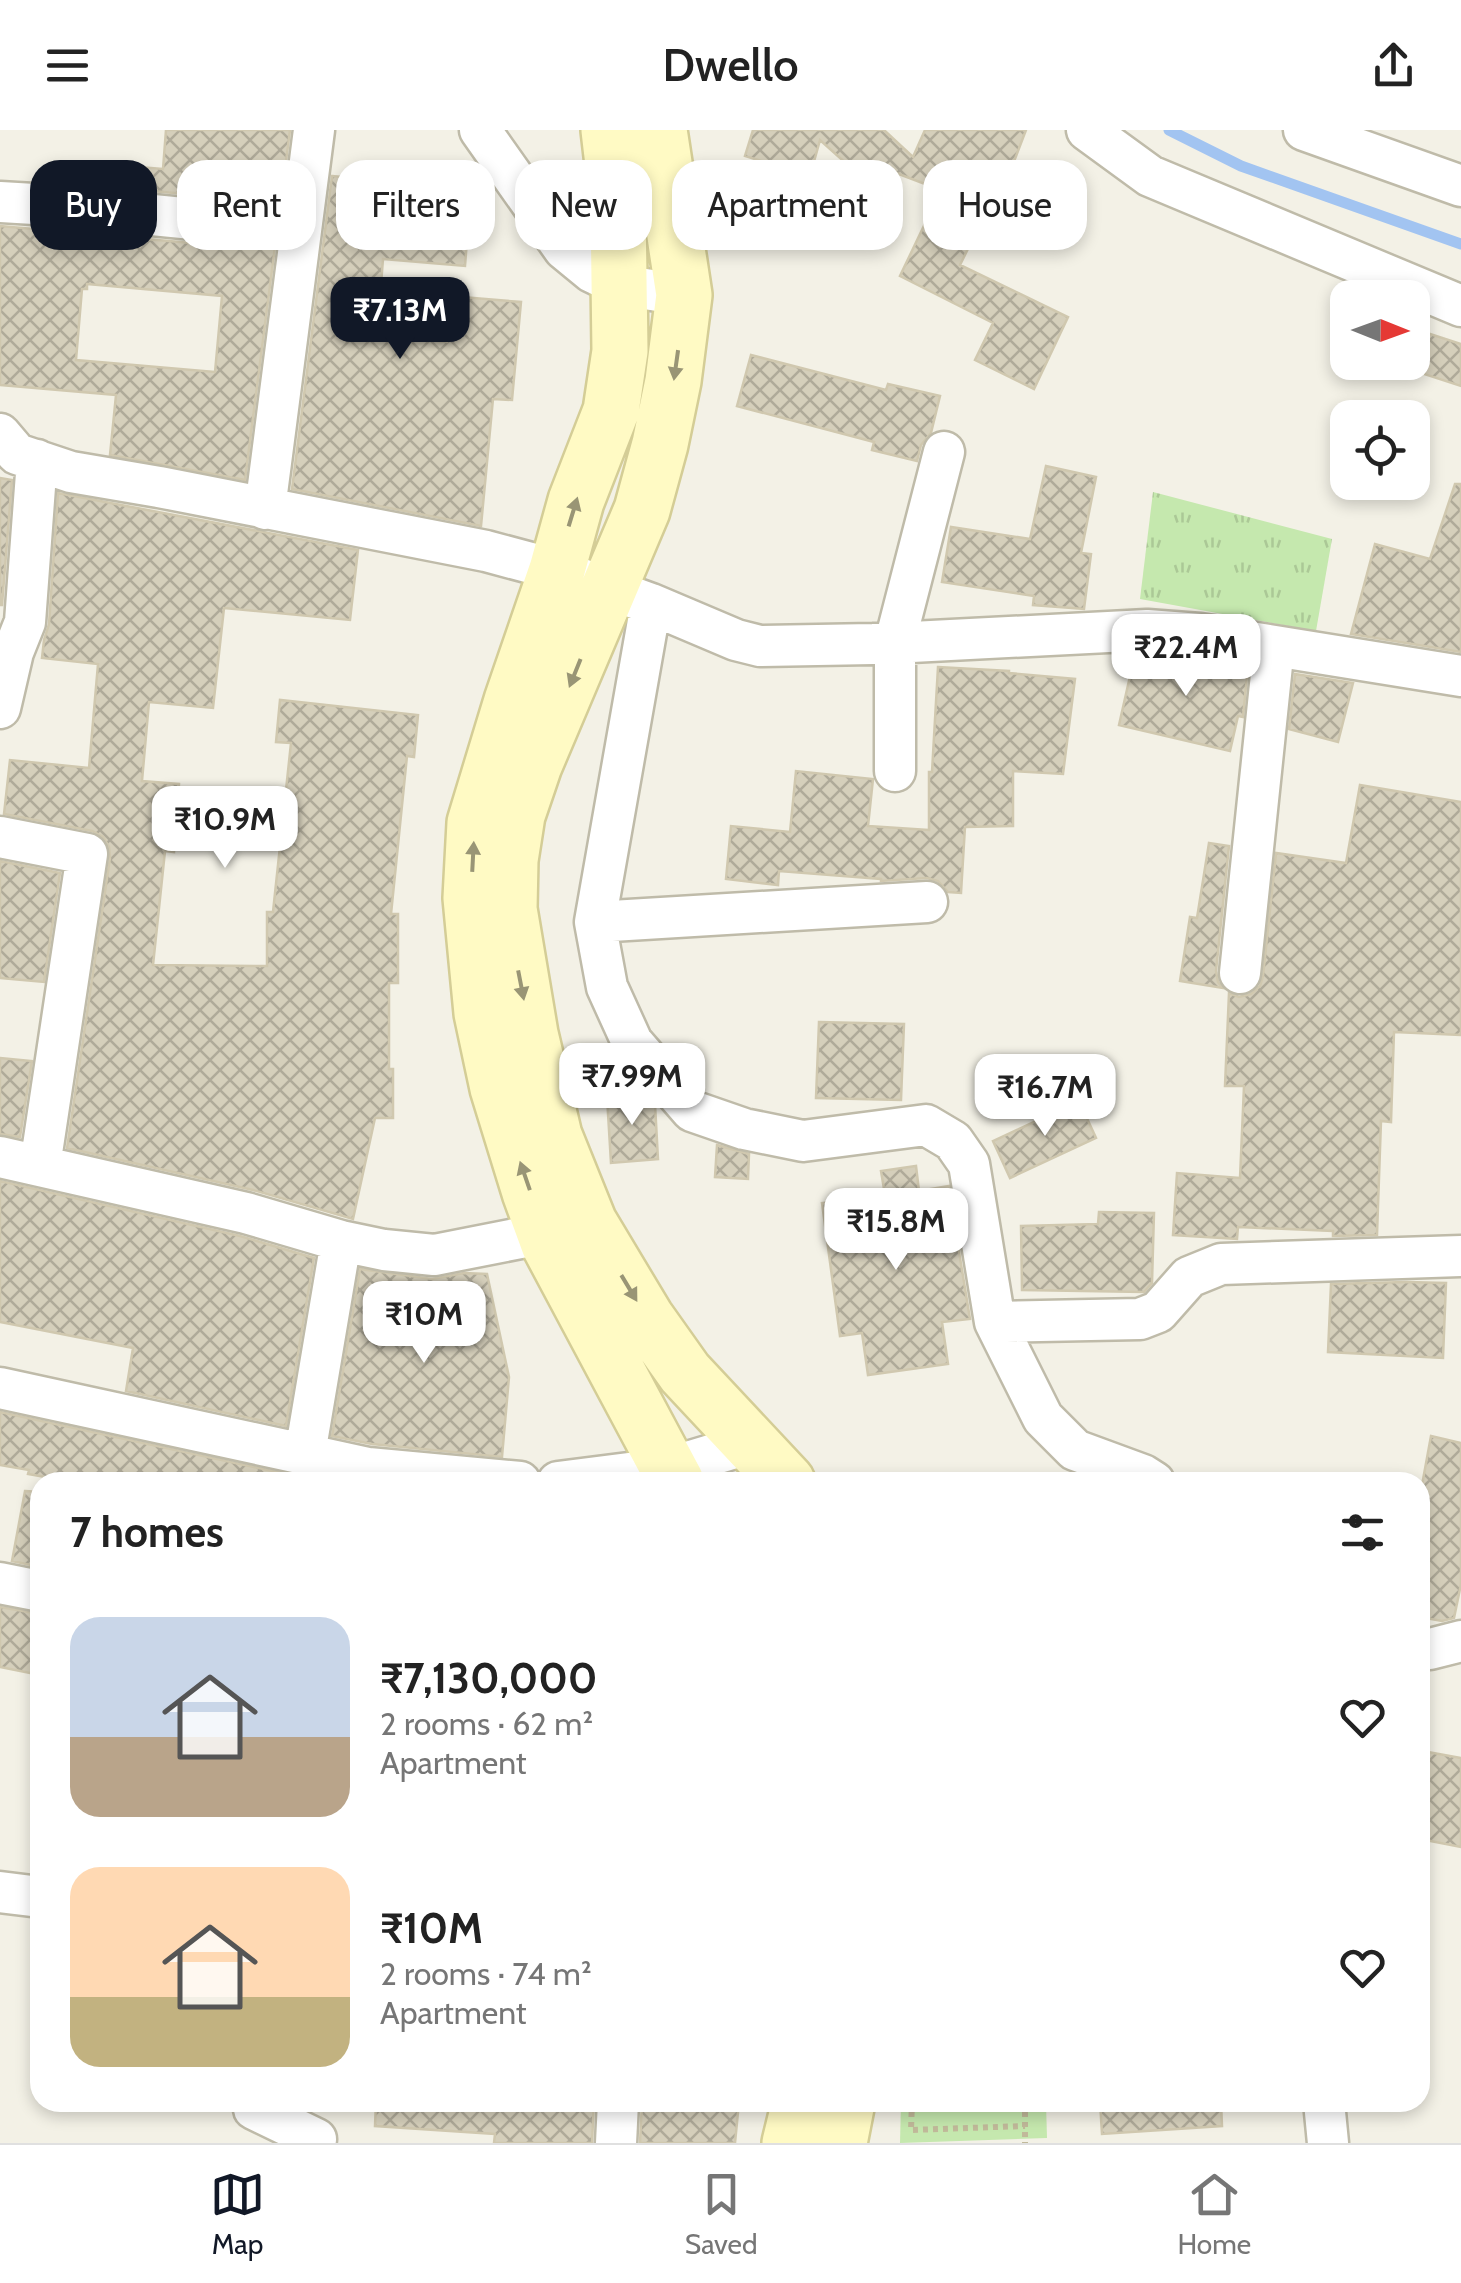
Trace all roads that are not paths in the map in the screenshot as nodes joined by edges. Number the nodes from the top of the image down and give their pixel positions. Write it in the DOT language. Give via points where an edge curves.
graph roads {
  1 [pos="314,130"];
  2 [pos="480,130"];
  3 [pos="609,130"];
  4 [pos="659,130"];
  5 [pos="1087,130"];
  6 [pos="1304,130"];
  7 [pos="1461,186"];
  8 [pos="0,202"];
  9 [pos="177,217"];
  10 [pos="619,286"];
  11 [pos="684,295"];
  12 [pos="1461,306"];
  13 [pos="0,434"];
  14 [pos="944,452"];
  15 [pos="37,460"];
  16 [pos="265,510"];
  17 [pos="557,570"];
  18 [pos="630,596"];
  19 [pos="895,642"];
  20 [pos="1274,646"];
  21 [pos="7,650"];
  22 [pos="1461,676"];
  23 [pos="0,708"];
  24 [pos="896,770"];
  25 [pos="0,837"];
  26 [pos="927,902"];
  27 [pos="595,922"];
  28 [pos="1240,974"];
  29 [pos="0,1157"];
  30 [pos="40,1166"];
  31 [pos="546,1233"];
  32 [pos="341,1240"];
  33 [pos="1461,1256"];
  34 [pos="995,1322"];
  35 [pos="0,1388"];
  36 [pos="305,1454"];
  37 [pos="769,1463"];
  38 [pos="411,1472"];
  39 [pos="670,1472"];
  40 [pos="696,1472"];
  41 [pos="1135,1472"];
  42 [pos="0,1584"];
  43 [pos="30,1589"];
  44 [pos="1461,1640"];
  45 [pos="1430,1649"];
  46 [pos="0,1892"];
  47 [pos="30,1895"];
  48 [pos="258,2112"];
  49 [pos="618,2112"];
  50 [pos="798,2112"];
  51 [pos="845,2112"];
  52 [pos="1325,2112"];
  53 [pos="322,2142"];
  54 [pos="616,2143"];
  55 [pos="790,2143"];
  56 [pos="839,2143"];
  57 [pos="1328,2143"];
  1 -- 16 [label="street"];
  2 -- 10 [label="street" via="564,249"];
  3 -- 10 [label="main road"];
  4 -- 11 [label="main road"];
  5 -- 12 [label="street" via="1150,176"];
  6 -- 7 [label="street"];
  8 -- 9 [label="street"];
  10 -- 11 [label="street"];
  17 -- 10 [label="main road, one-way" via="611,411 620,351"];
  11 -- 18 [label="main road, one-way" via="674,381 642,510"];
  13 -- 15 [label="street" via="17,454"];
  14 -- 19 [label="street"];
  15 -- 16 [label="street"];
  15 -- 21 [label="street" via="24,622"];
  16 -- 17 [label="street"];
  17 -- 18 [label="street"];
  31 -- 17 [label="main road, one-way" via="498,1088 482,1014 471,898 476,823"];
  18 -- 19 [label="street" via="760,646"];
  18 -- 27 [label="street"];
  18 -- 37 [label="main road, one-way" via="534,765 517,815 509,909 518,969 554,1136 589,1223 685,1372"];
  19 -- 20 [label="street" via="1148,630"];
  19 -- 24 [label="street"];
  20 -- 22 [label="street"];
  20 -- 28 [label="street"];
  21 -- 23 [label="street"];
  25 -- 30 [label="street" via="87,854"];
  26 -- 27 [label="street"];
  27 -- 34 [label="street" via="608,987 632,1042 692,1112 803,1141 926,1126 952,1141 968,1164"];
  29 -- 30 [label="street"];
  30 -- 32 [label="street"];
  31 -- 32 [label="street" via="434,1255"];
  31 -- 39 [label="main road"];
  32 -- 36 [label="street"];
  33 -- 34 [label="street" via="1221,1264 1189,1277 1158,1312 1140,1319"];
  34 -- 41 [label="street" via="1043,1418 1075,1450"];
  35 -- 36 [label="street"];
  36 -- 38 [label="street"];
  37 -- 40 [label="street"];
  42 -- 43 [label="street"];
  44 -- 45 [label="street"];
  46 -- 47 [label="street"];
  48 -- 53 [label="street"];
  49 -- 54 [label="street"];
  50 -- 55 [label="main road"];
  51 -- 56 [label="main road"];
  52 -- 57 [label="street"];
}
